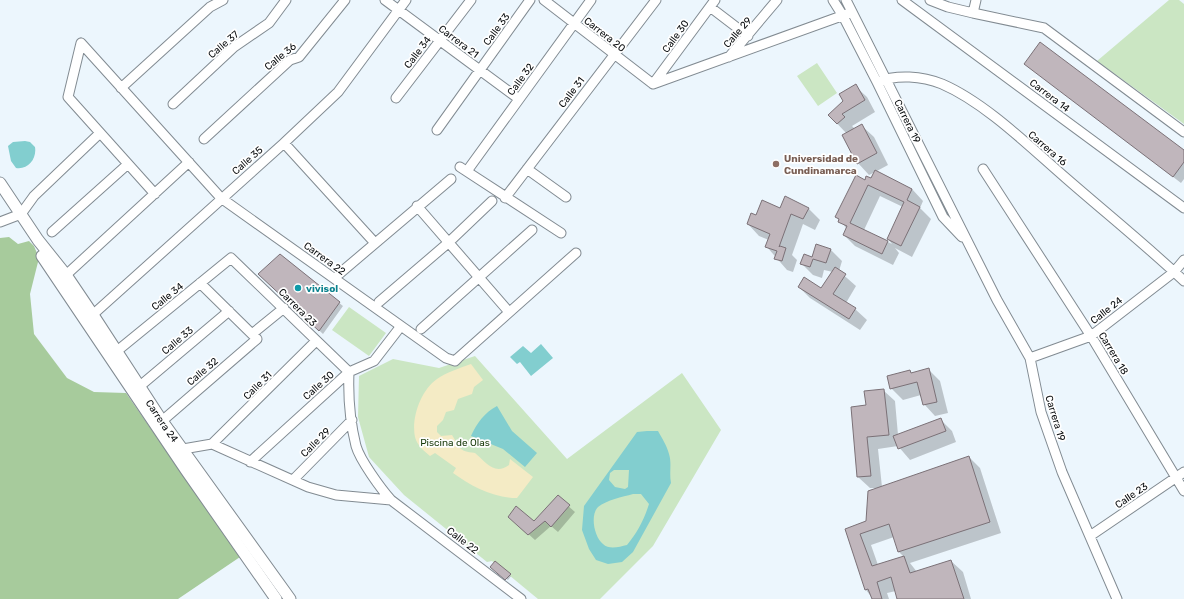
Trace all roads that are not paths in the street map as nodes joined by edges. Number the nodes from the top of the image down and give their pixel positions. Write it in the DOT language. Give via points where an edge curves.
graph roads {
  1 [pos="223,0"];
  2 [pos="286,0"];
  3 [pos="345,0"];
  4 [pos="385,0"];
  5 [pos="406,0"];
  6 [pos="471,0"];
  7 [pos="530,0"];
  8 [pos="544,0"];
  9 [pos="591,0"];
  10 [pos="656,0"];
  11 [pos="777,0"];
  12 [pos="833,0"];
  13 [pos="846,0"];
  14 [pos="902,0"];
  15 [pos="930,0"];
  16 [pos="976,0"];
  17 [pos="712,3"];
  18 [pos="399,10"];
  19 [pos="853,12"];
  20 [pos="973,13"];
  21 [pos="843,16"];
  22 [pos="574,23"];
  23 [pos="748,36"];
  24 [pos="440,41"];
  25 [pos="614,54"];
  26 [pos="728,58"];
  27 [pos="480,70"];
  28 [pos="887,78"];
  29 [pos="877,82"];
  30 [pos="653,84"];
  31 [pos="121,88"];
  32 [pos="396,98"];
  33 [pos="519,99"];
  34 [pos="173,104"];
  35 [pos="437,130"];
  36 [pos="1184,132"];
  37 [pos="100,133"];
  38 [pos="204,138"];
  39 [pos="284,143"];
  40 [pos="189,162"];
  41 [pos="128,164"];
  42 [pos="527,169"];
  43 [pos="983,169"];
  44 [pos="451,179"];
  45 [pos="1,188"];
  46 [pos="155,194"];
  47 [pos="566,197"];
  48 [pos="221,198"];
  49 [pos="505,198"];
  50 [pos="492,201"];
  51 [pos="417,206"];
  52 [pos="1184,208"];
  53 [pos="21,214"];
  54 [pos="0,222"];
  55 [pos="532,230"];
  56 [pos="52,232"];
  57 [pos="560,233"];
  58 [pos="38,240"];
  59 [pos="375,243"];
  60 [pos="448,243"];
  61 [pos="971,247"];
  62 [pos="576,253"];
  63 [pos="231,258"];
  64 [pos="1184,260"];
  65 [pos="1174,272"];
  66 [pos="339,274"];
  67 [pos="66,275"];
  68 [pos="479,278"];
  69 [pos="1184,282"];
  70 [pos="200,283"];
  71 [pos="380,302"];
  72 [pos="284,308"];
  73 [pos="229,312"];
  74 [pos="509,312"];
  75 [pos="89,318"];
  76 [pos="401,326"];
  77 [pos="421,329"];
  78 [pos="1091,336"];
  79 [pos="254,337"];
  80 [pos="316,341"];
  81 [pos="117,351"];
  82 [pos="1030,358"];
  83 [pos="349,372"];
  84 [pos="140,386"];
  85 [pos="162,420"];
  86 [pos="352,420"];
  87 [pos="212,444"];
  88 [pos="183,449"];
  89 [pos="250,462"];
  90 [pos="1184,472"];
  91 [pos="1176,478"];
  92 [pos="293,480"];
  93 [pos="1184,491"];
  94 [pos="391,500"];
  95 [pos="1090,536"];
  96 [pos="276,599"];
  97 [pos="290,599"];
  98 [pos="521,599"];
  99 [pos="1117,599"];
  1 -- 31 [label="street" via="210,6"];
  2 -- 34 [label="street, Calle 37" via="269,23 234,47"];
  3 -- 38 [label="street, Calle 36" via="299,57 290,60"];
  4 -- 18 [label="street, Carrera 21"];
  5 -- 18 [label="street, Calle 35"];
  6 -- 24 [label="street, Calle 34"];
  7 -- 27 [label="street, Calle 33"];
  8 -- 22 [label="street, Carrera 20"];
  9 -- 22 [label="street, Calle 32"];
  10 -- 25 [label="street, Calle 31"];
  11 -- 23 [label="street, Calle 29"];
  12 -- 21 [label="street, Carrera 19"];
  13 -- 19 [label="street, Carrera 19"];
  14 -- 52 [label="street, Carrera 14"];
  15 -- 20 [label="street"];
  16 -- 20 [label="street"];
  17 -- 23 [label="street"];
  17 -- 30 [label="street, Calle 30"];
  18 -- 24 [label="street, Carrera 21"];
  18 -- 39 [label="street, Calle 35" via="338,92"];
  19 -- 21 [label="street"];
  19 -- 28 [label="street, Carrera 19"];
  20 -- 36 [label="street" via="1044,28"];
  21 -- 26 [label="street"];
  21 -- 29 [label="street, Carrera 19"];
  22 -- 25 [label="street, Carrera 20"];
  22 -- 33 [label="street, Calle 32"];
  23 -- 26 [label="street, Calle 29"];
  24 -- 27 [label="street, Carrera 21"];
  24 -- 32 [label="street, Calle 34"];
  25 -- 30 [label="street, Carrera 20"];
  25 -- 42 [label="street, Calle 31"];
  26 -- 30 [label="street"];
  27 -- 33 [label="street, Carrera 21"];
  27 -- 35 [label="street, Calle 33"];
  28 -- 29 [label="street, Carrera 16"];
  28 -- 61 [label="street, Carrera 19"];
  28 -- 65 [label="street, Carrera 16" via="908,76 926,79 958,93 1002,123"];
  29 -- 61 [label="street, Carrera 19" via="943,216"];
  31 -- 37 [label="street, Carrera 22" via="81,43 68,97"];
  31 -- 40 [label="street, Carrera 22"];
  33 -- 49 [label="street, Calle 32" via="464,169"];
  37 -- 41 [label="street"];
  37 -- 53 [label="street" via="34,196"];
  39 -- 48 [label="street, Calle 35"];
  39 -- 59 [label="street"];
  40 -- 46 [label="street"];
  40 -- 48 [label="street, Carrera 22"];
  41 -- 46 [label="street"];
  41 -- 56 [label="street"];
  42 -- 47 [label="street"];
  42 -- 49 [label="street, Calle 31"];
  43 -- 78 [label="street, Carrera 18"];
  44 -- 51 [label="street"];
  45 -- 53 [label="main road, Carrera 24"];
  46 -- 67 [label="street"];
  48 -- 75 [label="street, Calle 35"];
  48 -- 76 [label="street, Carrera 22"];
  49 -- 57 [label="street"];
  50 -- 60 [label="street"];
  51 -- 59 [label="street"];
  51 -- 60 [label="street"];
  53 -- 54 [label="street"];
  53 -- 58 [label="main road, Carrera 24"];
  55 -- 68 [label="street"];
  58 -- 67 [label="main road, Carrera 24"];
  58 -- 75 [label="main road, Carrera 24" via="40,252"];
  59 -- 66 [label="street"];
  60 -- 68 [label="street"];
  60 -- 71 [label="street"];
  61 -- 82 [label="street, Carrera 19"];
  62 -- 74 [label="street, Carrera 22"];
  63 -- 70 [label="street, Calle 34"];
  63 -- 72 [label="street, Carrera 23"];
  64 -- 65 [label="street, Calle 24"];
  65 -- 69 [label="street, Carrera 16"];
  65 -- 78 [label="street, Calle 24"];
  67 -- 75 [label="main road, Carrera 24"];
  68 -- 74 [label="street"];
  68 -- 77 [label="street"];
  70 -- 73 [label="street"];
  70 -- 81 [label="street, Calle 34"];
  72 -- 79 [label="street, Calle 32"];
  72 -- 80 [label="street, Carrera 23"];
  73 -- 79 [label="street"];
  73 -- 84 [label="street, Calle 33"];
  74 -- 76 [label="street, Carrera 22" via="455,360 446,358"];
  75 -- 81 [label="main road, Carrera 24"];
  75 -- 96 [label="main road, Carrera 24"];
  76 -- 83 [label="street, Calle 30" via="374,361"];
  78 -- 82 [label="street, Calle 24"];
  78 -- 91 [label="street, Carrera 18"];
  79 -- 85 [label="street, Calle 32"];
  80 -- 83 [label="street, Carrera 23"];
  80 -- 87 [label="street, Calle 31"];
  81 -- 84 [label="main road, Carrera 24"];
  82 -- 95 [label="street, Carrera 19" via="1041,412 1062,472"];
  83 -- 86 [label="street, Calle 22" via="348,391"];
  83 -- 89 [label="street, Calle 30"];
  84 -- 85 [label="main road, Carrera 24"];
  85 -- 88 [label="main road, Carrera 24"];
  86 -- 92 [label="street, Calle 29"];
  86 -- 94 [label="street, Calle 22" via="356,447 380,488"];
  87 -- 88 [label="street"];
  87 -- 89 [label="street"];
  88 -- 97 [label="main road, Carrera 24"];
  89 -- 92 [label="street"];
  90 -- 91 [label="street, Calle 23"];
  91 -- 93 [label="street, Carrera 18"];
  91 -- 95 [label="street, Calle 23"];
  92 -- 94 [label="street" via="336,495"];
  94 -- 98 [label="street, Calle 22"];
  95 -- 99 [label="street, Carrera 19"];
}
